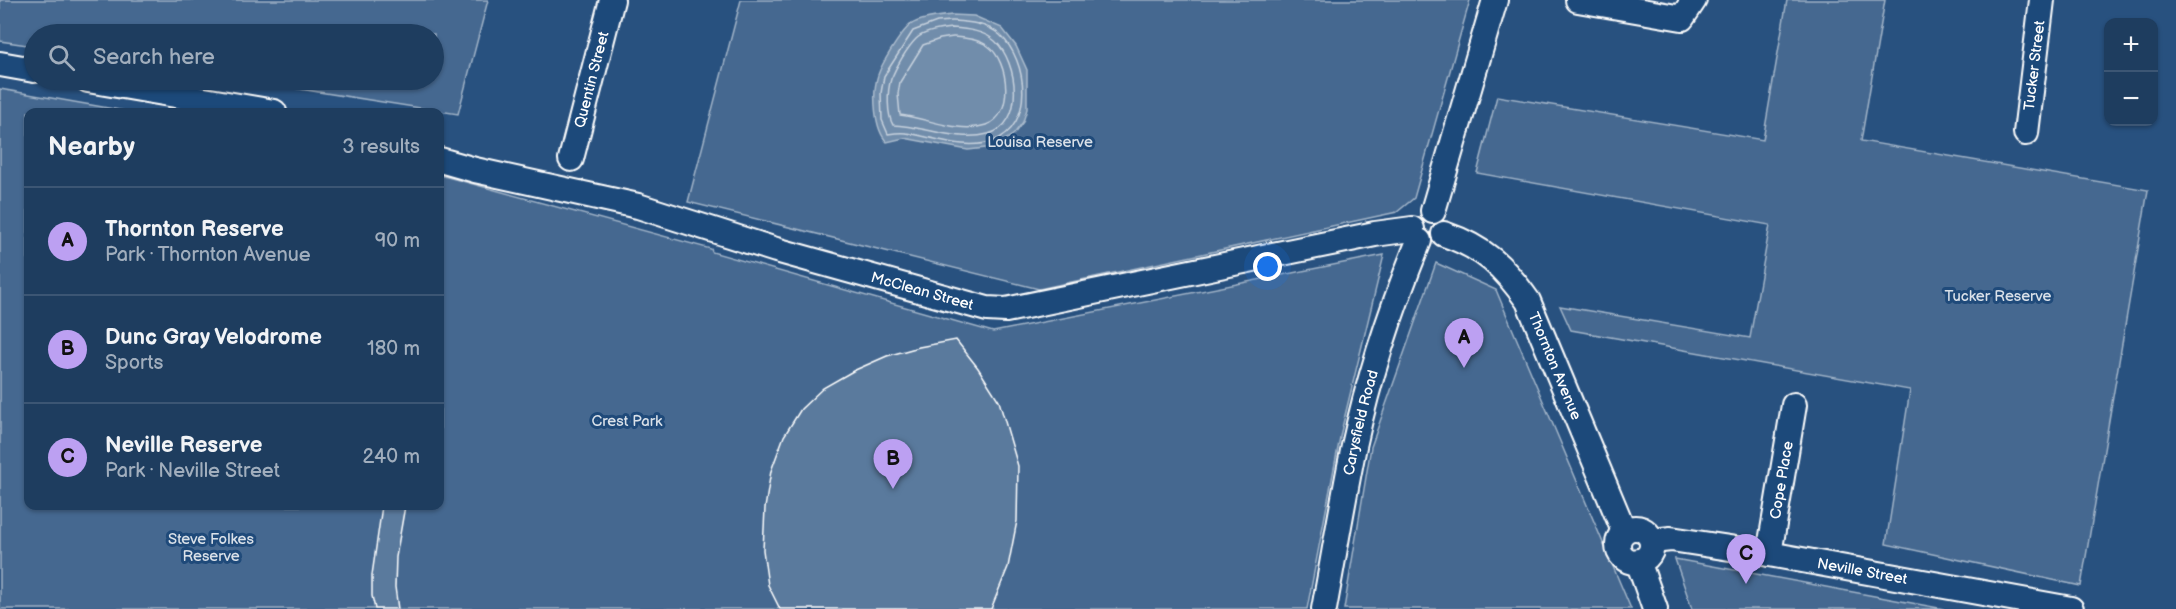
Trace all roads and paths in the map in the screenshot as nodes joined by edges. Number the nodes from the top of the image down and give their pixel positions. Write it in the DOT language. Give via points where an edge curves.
graph roads {
  1 [pos="612,0"];
  2 [pos="1495,0"];
  3 [pos="1578,0"];
  4 [pos="1694,0"];
  5 [pos="2042,0"];
  6 [pos="0,64"];
  7 [pos="24,68"];
  8 [pos="146,90"];
  9 [pos="251,108"];
  10 [pos="2026,133"];
  11 [pos="571,159"];
  12 [pos="444,160"];
  13 [pos="1433,211"];
  14 [pos="1444,234"];
  15 [pos="1415,235"];
  16 [pos="1794,405"];
  17 [pos="1624,531"];
  18 [pos="1652,542"];
  19 [pos="1769,554"];
  20 [pos="1638,561"];
  21 [pos="1324,609"];
  22 [pos="1655,609"];
  23 [pos="2072,609"];
  1 -- 11 [label="street, Quentin Street"];
  2 -- 13 [label="street"];
  3 -- 4 [label="street" via="1682,18"];
  5 -- 10 [label="street, Tucker Street"];
  6 -- 7 [label="street"];
  8 -- 9 [label="street"];
  12 -- 15 [label="street, McClean Street" via="638,206 776,250 987,309 1006,310 1353,239"];
  13 -- 14 [label="street" via="1443,217"];
  13 -- 15 [label="street" via="1422,211 1414,218"];
  14 -- 15 [label="street" via="1433,243"];
  14 -- 17 [label="street, Thornton Avenue" via="1489,256 1528,301"];
  15 -- 21 [label="street, Carysfield Road" via="1354,445"];
  16 -- 19 [label="street, Cope Place"];
  17 -- 18 [label="street" via="1641,529"];
  17 -- 20 [label="street, Thornton Avenue" via="1619,541 1620,552 1627,560"];
  18 -- 19 [label="street, Neville Street" via="1671,539"];
  18 -- 20 [label="street" via="1649,554"];
  19 -- 23 [label="street, Neville Street"];
  20 -- 22 [label="street, Thornton Avenue"];
}
